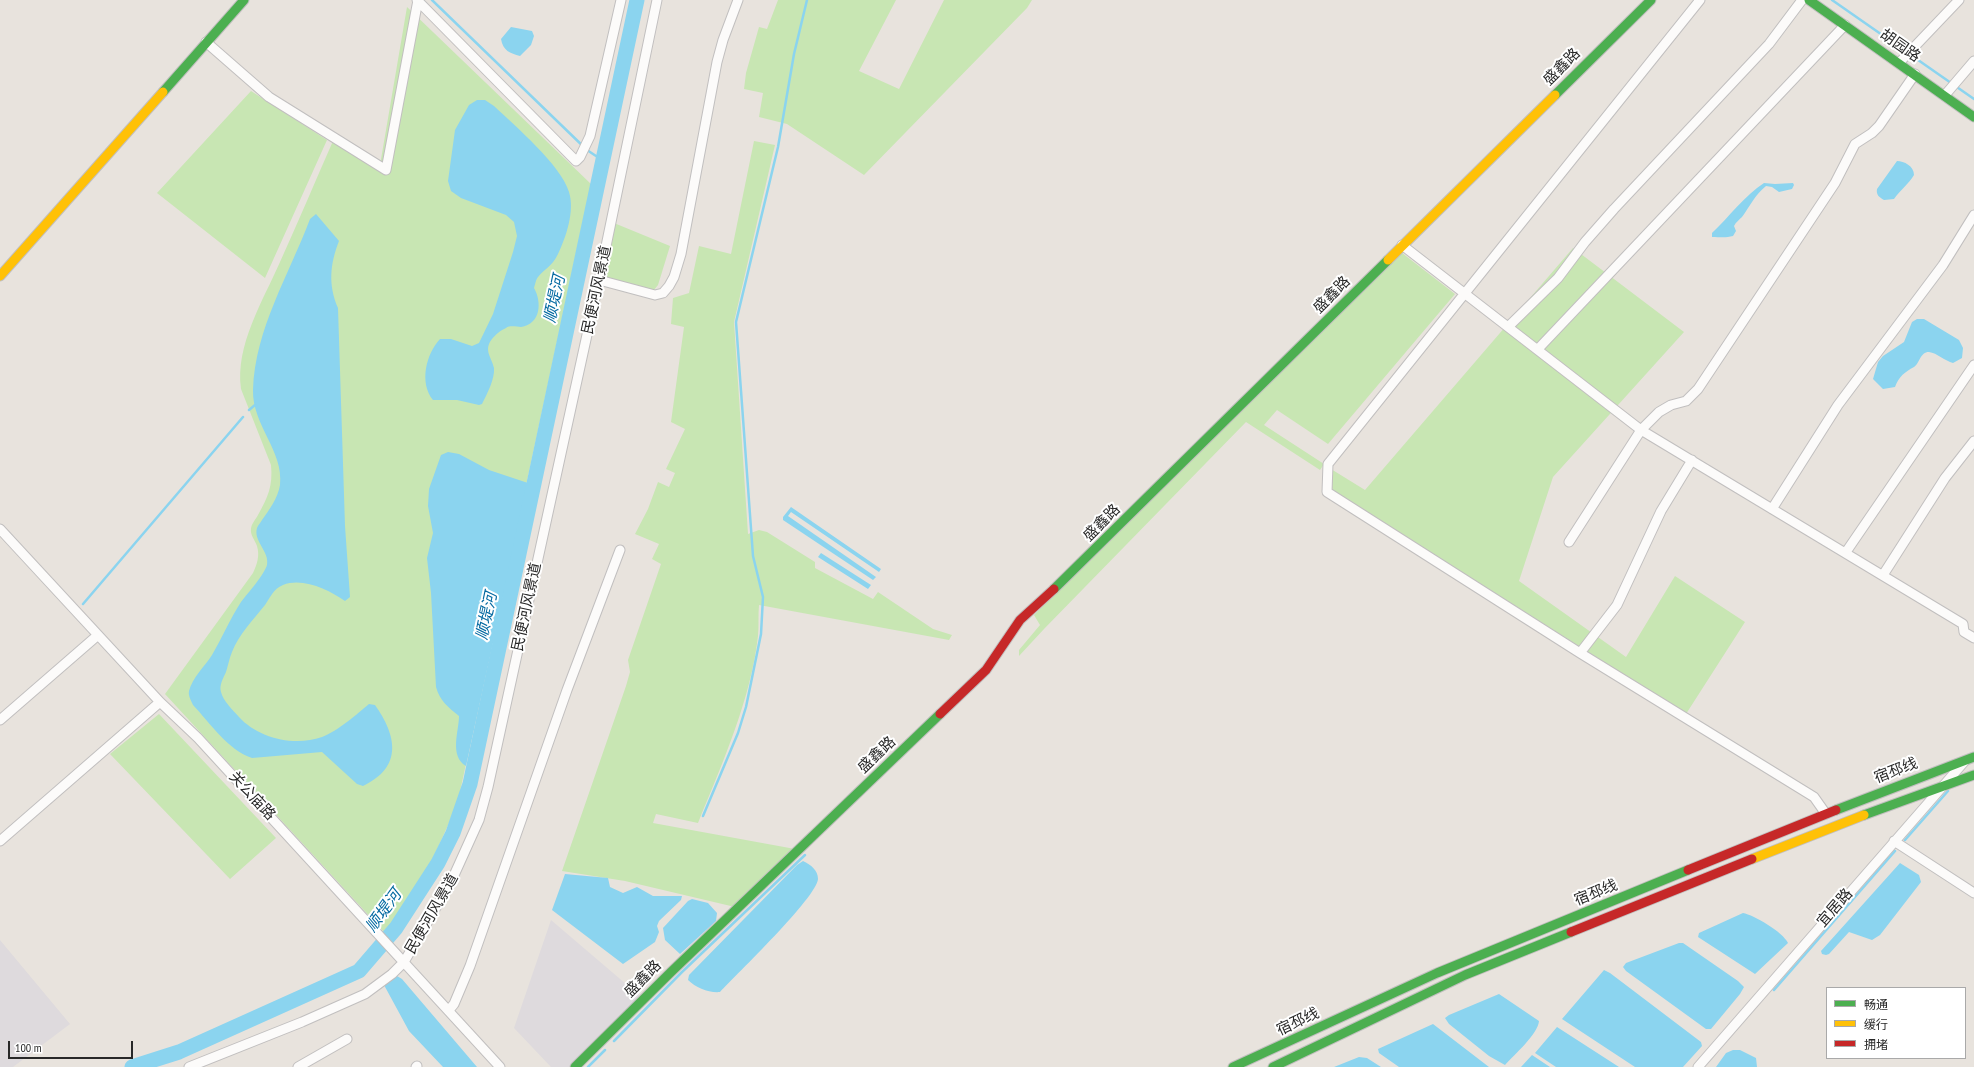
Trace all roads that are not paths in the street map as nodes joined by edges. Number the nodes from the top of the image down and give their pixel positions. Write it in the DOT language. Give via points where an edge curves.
graph roads {
  1 [pos="244,0"];
  2 [pos="418,0"];
  3 [pos="621,0"];
  4 [pos="657,0"];
  5 [pos="738,0"];
  6 [pos="1651,0"];
  7 [pos="1700,0"];
  8 [pos="1802,0"];
  9 [pos="1809,0"];
  10 [pos="1959,0"];
  11 [pos="1845,25"];
  12 [pos="206,42"];
  13 [pos="1905,57"];
  14 [pos="1974,61"];
  15 [pos="1915,74"];
  16 [pos="1944,95"];
  17 [pos="1974,117"];
  18 [pos="1974,215"];
  19 [pos="1402,245"];
  20 [pos="0,276"];
  21 [pos="599,280"];
  22 [pos="1465,292"];
  23 [pos="1509,326"];
  24 [pos="1538,349"];
  25 [pos="1974,365"];
  26 [pos="1641,430"];
  27 [pos="1974,440"];
  28 [pos="1692,460"];
  29 [pos="1772,509"];
  30 [pos="0,529"];
  31 [pos="1569,542"];
  32 [pos="620,550"];
  33 [pos="1846,552"];
  34 [pos="1883,575"];
  35 [pos="98,635"];
  36 [pos="1974,638"];
  37 [pos="1580,653"];
  38 [pos="160,702"];
  39 [pos="0,720"];
  40 [pos="1974,751"];
  41 [pos="1970,758"];
  42 [pos="1974,775"];
  43 [pos="1944,785"];
  44 [pos="1826,814"];
  45 [pos="0,841"];
  46 [pos="1894,841"];
  47 [pos="1974,893"];
  48 [pos="402,959"];
  49 [pos="449,1010"];
  50 [pos="347,1039"];
  51 [pos="189,1067"];
  52 [pos="298,1067"];
  53 [pos="500,1067"];
  54 [pos="575,1067"];
  55 [pos="1233,1067"];
  56 [pos="1273,1067"];
  57 [pos="1698,1067"];
  1 -- 12 [label="street"];
  2 -- 3 [label="street" via="576,161 590,136"];
  2 -- 12 [label="street" via="386,170 269,97"];
  4 -- 21 [label="street, 民便河风景道"];
  5 -- 21 [label="street" via="717,62 688,218 674,277 663,293 655,295"];
  6 -- 19 [label="street, 盛鑫路"];
  7 -- 22 [label="street"];
  8 -- 23 [label="street" via="1768,44 1614,208 1558,278"];
  9 -- 11 [label="street, 胡园路"];
  10 -- 13 [label="street"];
  11 -- 13 [label="street, 胡园路"];
  11 -- 24 [label="street"];
  12 -- 20 [label="street"];
  13 -- 15 [label="street, 胡园路"];
  14 -- 16 [label="street"];
  15 -- 16 [label="street, 胡园路"];
  15 -- 26 [label="street" via="1879,126 1855,144 1835,183 1698,389 1686,401 1659,412"];
  16 -- 17 [label="street, 胡园路"];
  18 -- 29 [label="street" via="1943,265 1838,405"];
  19 -- 22 [label="street"];
  19 -- 54 [label="street, 盛鑫路" via="1081,564 1020,620 986,670"];
  21 -- 48 [label="street, 民便河风景道" via="478,820 451,882"];
  22 -- 23 [label="street"];
  22 -- 37 [label="street" via="1328,464 1327,492"];
  23 -- 24 [label="street"];
  24 -- 26 [label="street"];
  25 -- 33 [label="street"];
  26 -- 28 [label="street"];
  26 -- 31 [label="street"];
  27 -- 34 [label="street" via="1944,478"];
  28 -- 29 [label="street"];
  28 -- 37 [label="street" via="1661,511 1618,606"];
  29 -- 33 [label="street"];
  30 -- 35 [label="street, 关公庙路"];
  32 -- 49 [label="street" via="567,690 470,966"];
  33 -- 34 [label="street"];
  34 -- 36 [label="street" via="1963,624 1964,632"];
  35 -- 38 [label="street, 关公庙路"];
  35 -- 39 [label="street"];
  37 -- 44 [label="street" via="1814,797"];
  38 -- 45 [label="street"];
  38 -- 48 [label="street, 关公庙路" via="198,738"];
  40 -- 41 [label="street, 宜居路"];
  41 -- 43 [label="street, 宜居路"];
  41 -- 44 [label="street, 宿邳线"];
  42 -- 43 [label="street, 宿邳线"];
  43 -- 46 [label="street, 宜居路"];
  43 -- 56 [label="street, 宿邳线" via="1465,975"];
  44 -- 55 [label="street, 宿邳线" via="1437,973"];
  46 -- 47 [label="street"];
  46 -- 57 [label="street, 宜居路"];
  48 -- 49 [label="street, 关公庙路"];
  48 -- 51 [label="street, 民便河风景道" via="365,994"];
  49 -- 53 [label="street, 关公庙路"];
  50 -- 52 [label="street"];
}
